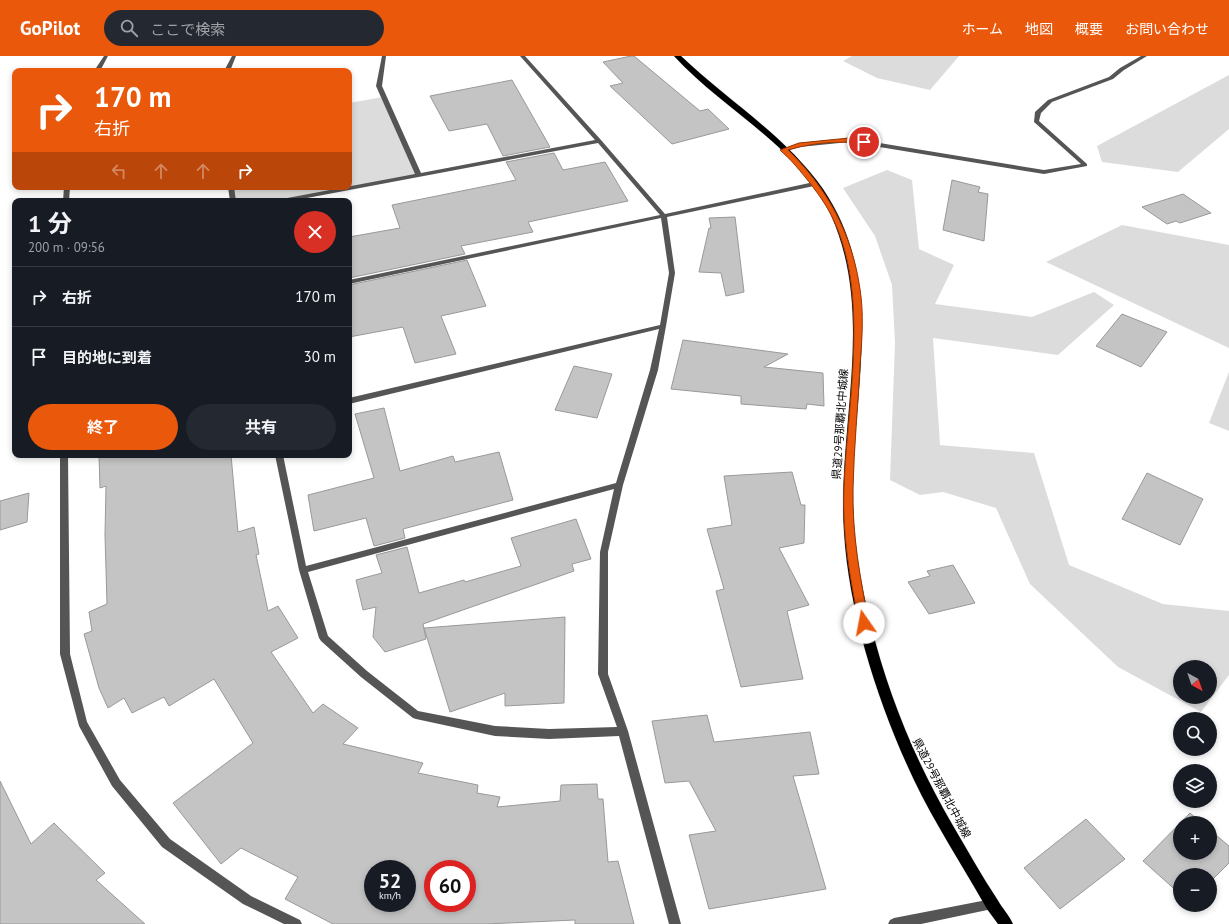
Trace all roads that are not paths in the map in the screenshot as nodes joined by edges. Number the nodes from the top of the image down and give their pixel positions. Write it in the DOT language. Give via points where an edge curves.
graph roads {
  1 [pos="106,56"];
  2 [pos="234,56"];
  3 [pos="384,56"];
  4 [pos="522,56"];
  5 [pos="677,56"];
  6 [pos="1145,56"];
  7 [pos="99,68"];
  8 [pos="228,68"];
  9 [pos="599,141"];
  10 [pos="783,150"];
  11 [pos="419,176"];
  12 [pos="814,184"];
  13 [pos="352,188"];
  14 [pos="342,190"];
  15 [pos="298,198"];
  16 [pos="664,216"];
  17 [pos="352,281"];
  18 [pos="663,326"];
  19 [pos="352,400"];
  20 [pos="64,458"];
  21 [pos="280,458"];
  22 [pos="619,485"];
  23 [pos="304,570"];
  24 [pos="623,731"];
  25 [pos="992,904"];
  26 [pos="296,924"];
  27 [pos="675,924"];
  28 [pos="894,924"];
  29 [pos="1006,924"];
  1 -- 7 [label="street"];
  2 -- 8 [label="street"];
  3 -- 11 [label="street" via="380,86"];
  4 -- 9 [label="street"];
  5 -- 10 [label="main road, 県道29号那覇北中城線"];
  6 -- 10 [label="street" via="1111,78 1050,101 1038,112 1036,121 1085,166 1044,172 849,140 799,145"];
  9 -- 11 [label="street"];
  9 -- 16 [label="street"];
  10 -- 12 [label="main road, 県道29号那覇北中城線"];
  11 -- 13 [label="street"];
  12 -- 16 [label="street"];
  12 -- 25 [label="main road, 県道29号那覇北中城線" via="841,229 857,290 858,332 848,489 849,532 864,623 902,739 920,778"];
  14 -- 15 [label="street"];
  16 -- 17 [label="street"];
  16 -- 18 [label="street" via="672,273"];
  18 -- 19 [label="street"];
  18 -- 22 [label="street" via="654,370"];
  20 -- 26 [label="street" via="65,654 82,723 116,783 166,843 247,900"];
  21 -- 23 [label="street"];
  22 -- 23 [label="street"];
  22 -- 24 [label="street" via="604,552 603,674"];
  23 -- 24 [label="street" via="324,638 416,715 495,731 549,734"];
  24 -- 27 [label="street"];
  25 -- 28 [label="street"];
  25 -- 29 [label="main road, 県道29号那覇北中城線"];
}
